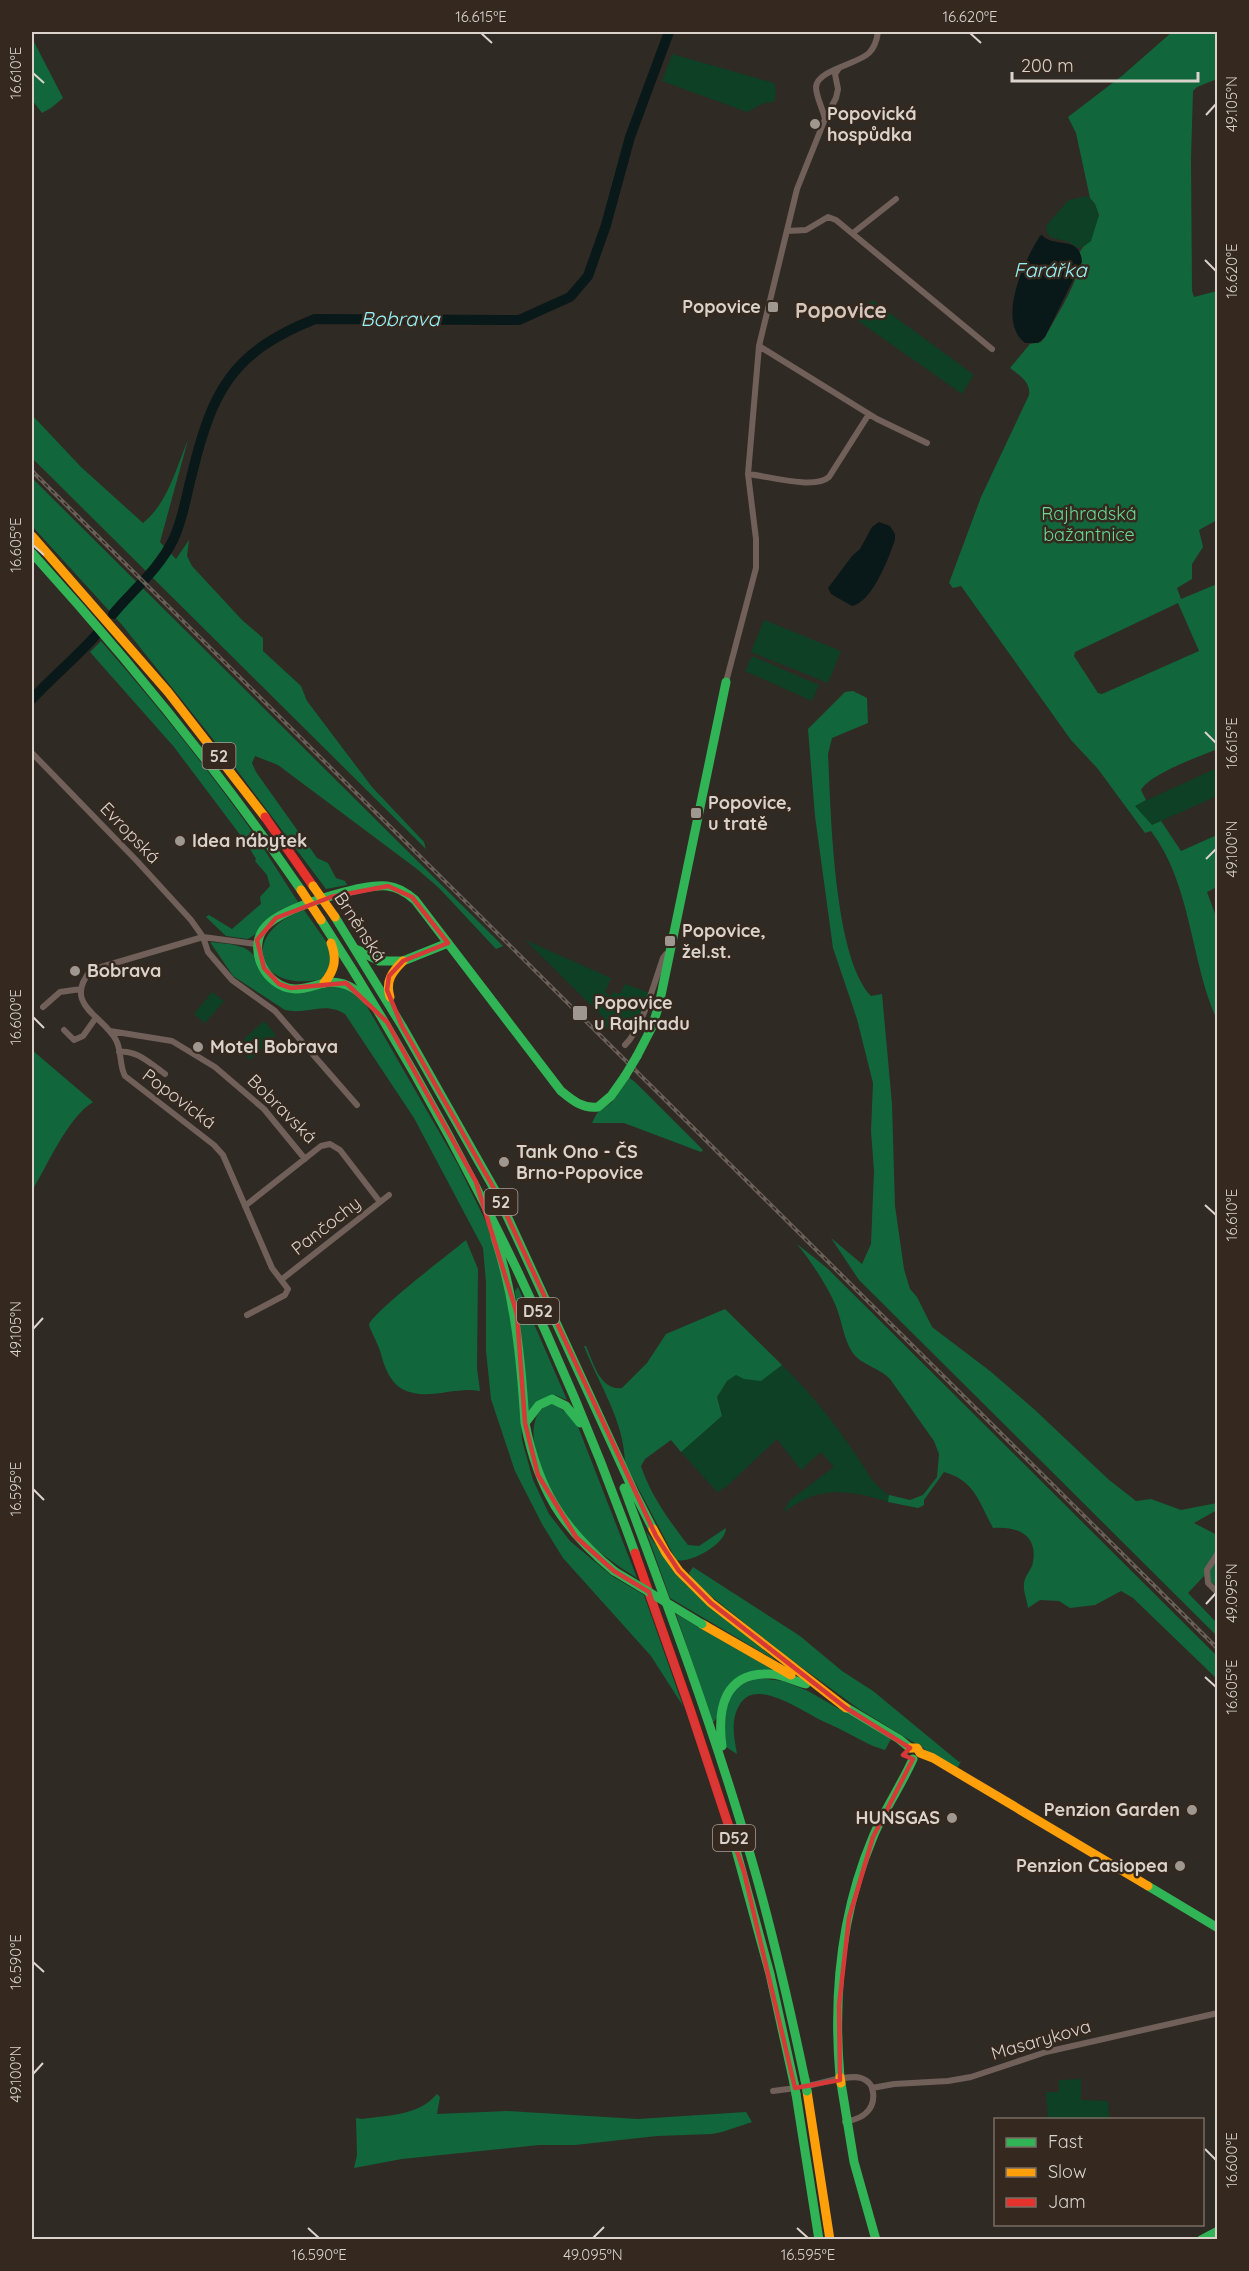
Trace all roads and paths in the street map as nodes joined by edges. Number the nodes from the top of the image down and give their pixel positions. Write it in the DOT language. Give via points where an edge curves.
graph roads {
  1 [pos="878,32"];
  2 [pos="839,68"];
  3 [pos="826,74"];
  4 [pos="835,79"];
  5 [pos="825,119"];
  6 [pos="896,199"];
  7 [pos="787,231"];
  8 [pos="853,234"];
  9 [pos="759,346"];
  10 [pos="992,349"];
  11 [pos="869,414"];
  12 [pos="927,443"];
  13 [pos="748,474"];
  14 [pos="32,536"];
  15 [pos="32,553"];
  16 [pos="726,682"];
  17 [pos="32,753"];
  18 [pos="321,920"];
  19 [pos="203,937"];
  20 [pos="448,943"];
  21 [pos="256,944"];
  22 [pos="352,945"];
  23 [pos="670,954"];
  24 [pos="404,961"];
  25 [pos="324,983"];
  26 [pos="81,988"];
  27 [pos="43,1007"];
  28 [pos="95,1019"];
  29 [pos="387,1022"];
  30 [pos="402,1026"];
  31 [pos="64,1030"];
  32 [pos="110,1031"];
  33 [pos="625,1045"];
  34 [pos="119,1052"];
  35 [pos="165,1074"];
  36 [pos="357,1105"];
  37 [pos="305,1159"];
  38 [pos="476,1182"];
  39 [pos="389,1195"];
  40 [pos="380,1202"];
  41 [pos="245,1206"];
  42 [pos="281,1280"];
  43 [pos="247,1315"];
  44 [pos="584,1386"];
  45 [pos="525,1423"];
  46 [pos="594,1443"];
  47 [pos="1218,1553"];
  48 [pos="1218,1593"];
  49 [pos="806,1684"];
  50 [pos="846,1708"];
  51 [pos="916,1756"];
  52 [pos="731,1791"];
  53 [pos="1218,1928"];
  54 [pos="1218,2013"];
  55 [pos="872,2088"];
  56 [pos="773,2091"];
  57 [pos="845,2122"];
  58 [pos="1218,2231"];
  59 [pos="819,2240"];
  60 [pos="830,2240"];
  61 [pos="876,2240"];
  62 [pos="1201,2240"];
  1 -- 2 [label="street" via="868,54"];
  2 -- 3 [label="street"];
  2 -- 4 [label="street"];
  3 -- 4 [label="street"];
  3 -- 5 [label="street" via="816,86"];
  4 -- 5 [label="street" via="838,93"];
  5 -- 7 [label="street" via="803,170"];
  6 -- 8 [label="street"];
  7 -- 8 [label="street" via="806,230 828,218"];
  7 -- 9 [label="street"];
  8 -- 10 [label="street"];
  9 -- 11 [label="street"];
  9 -- 13 [label="street"];
  11 -- 12 [label="street"];
  11 -- 13 [label="street" via="822,482"];
  13 -- 16 [label="street" via="756,568"];
  14 -- 22 [label="main road, Brněnská / 52, bridge" via="97,607 245,789"];
  15 -- 18 [label="main road, Brněnská / 52, bridge" via="155,693 235,797"];
  16 -- 23 [label="main road"];
  17 -- 19 [label="street, Evropská" via="137,861"];
  18 -- 25 [label="main road" via="337,963"];
  18 -- 29 [label="main road, Brněnská / 52"];
  19 -- 21 [label="street"];
  19 -- 26 [label="street" via="91,970"];
  19 -- 36 [label="street" via="208,952 232,980 275,1011"];
  20 -- 21 [label="main road" via="412,897 385,885 289,911 268,925"];
  20 -- 23 [label="main road, bridge" via="561,1091 589,1109 612,1098 637,1056 652,1027"];
  20 -- 24 [label="main road"];
  21 -- 25 [label="main road" via="264,968 279,984 296,988"];
  22 -- 24 [label="main road" via="373,960"];
  22 -- 30 [label="main road, Brněnská / 52"];
  23 -- 33 [label="street" via="663,958 645,1010"];
  24 -- 30 [label="main road" via="386,984"];
  25 -- 29 [label="main road" via="339,981 351,986"];
  26 -- 27 [label="street" via="60,992"];
  26 -- 28 [label="street, Popovická" via="85,1006"];
  28 -- 31 [label="street" via="83,1036 74,1040"];
  28 -- 32 [label="street, Popovická"];
  29 -- 38 [label="main road, Brněnská / 52"];
  30 -- 44 [label="main road, Brněnská / 52" via="496,1192"];
  32 -- 34 [label="street, Popovická"];
  32 -- 37 [label="street, Bobravská" via="172,1041 215,1067 264,1109"];
  34 -- 35 [label="street" via="130,1051"];
  34 -- 41 [label="street, Popovická" via="127,1079 223,1155"];
  37 -- 40 [label="street, Bobravská" via="330,1144 340,1150"];
  37 -- 41 [label="street"];
  38 -- 45 [label="main road" via="513,1293"];
  38 -- 46 [label="main road, D52"];
  39 -- 40 [label="street, Pančochy"];
  40 -- 42 [label="street, Pančochy"];
  41 -- 42 [label="street, Popovická"];
  42 -- 43 [label="street" via="288,1289 285,1294"];
  44 -- 50 [label="main road" via="646,1517 679,1571 711,1603"];
  44 -- 52 [label="main road, D52" via="669,1610"];
  45 -- 46 [label="main road" via="541,1402 556,1400 568,1406"];
  45 -- 49 [label="main road, bridge" via="538,1475 552,1505 576,1538 614,1570"];
  46 -- 59 [label="main road, D52, bridge" via="723,1805 763,1941 794,2082"];
  47 -- 48 [label="street" via="1207,1569 1208,1583"];
  49 -- 50 [label="main road"];
  49 -- 52 [label="main road" via="776,1675 757,1675 742,1680 727,1693 718,1723"];
  50 -- 51 [label="main road" via="899,1739 910,1748 908,1754"];
  51 -- 53 [label="main road" via="933,1758"];
  51 -- 57 [label="main road" via="873,1837 854,1897 840,1983 840,2080"];
  52 -- 60 [label="main road, D52, bridge" via="774,1938 805,2080"];
  54 -- 55 [label="street, Masarykova" via="1046,2052 971,2077"];
  55 -- 56 [label="street" via="867,2081 854,2077"];
  55 -- 57 [label="street" via="874,2097 867,2112"];
  57 -- 61 [label="main road"];
  58 -- 62 [label="main road"];
}
